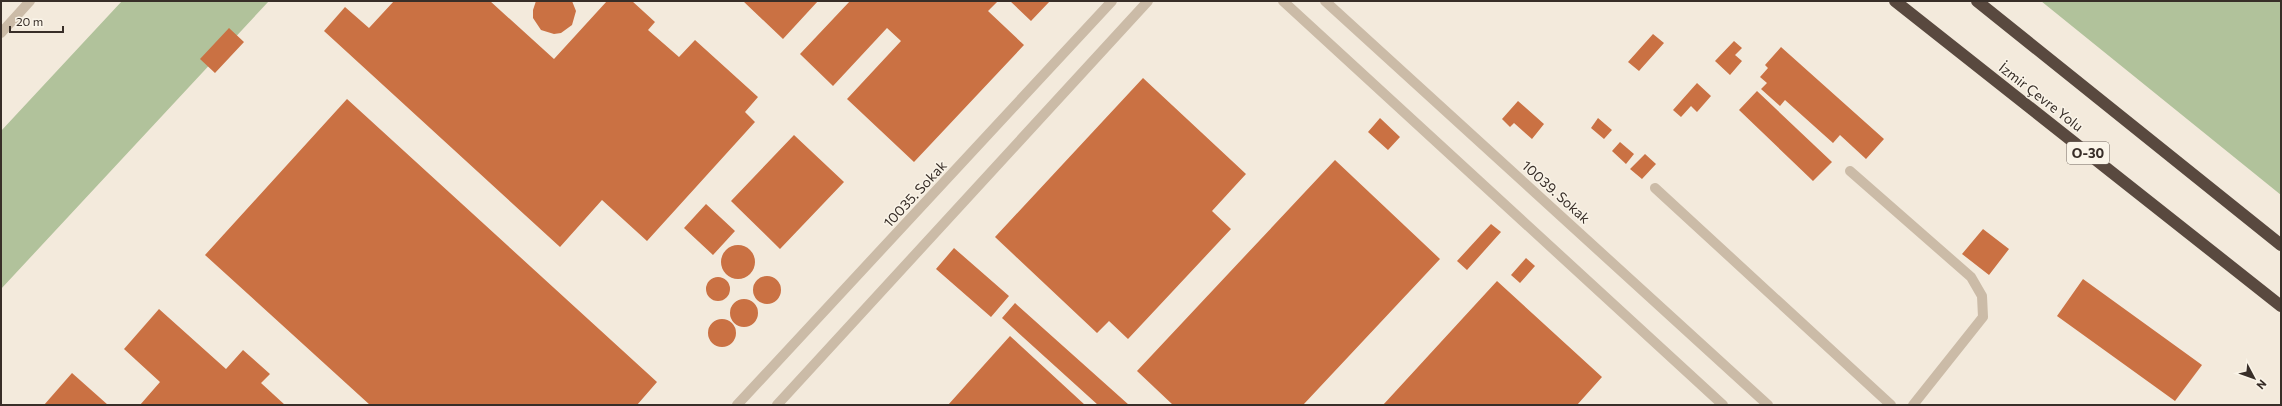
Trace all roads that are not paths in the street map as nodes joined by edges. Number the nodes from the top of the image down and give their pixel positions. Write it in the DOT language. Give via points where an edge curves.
graph roads {
  1 [pos="30,1"];
  2 [pos="1112,1"];
  3 [pos="1148,1"];
  4 [pos="1283,1"];
  5 [pos="1325,1"];
  6 [pos="1895,1"];
  7 [pos="1977,1"];
  8 [pos="1,32"];
  9 [pos="1850,171"];
  10 [pos="1655,188"];
  11 [pos="2281,245"];
  12 [pos="2281,306"];
  13 [pos="737,405"];
  14 [pos="777,405"];
  15 [pos="1723,405"];
  16 [pos="1768,405"];
  17 [pos="1891,405"];
  18 [pos="1913,405"];
  1 -- 8 [label="street"];
  2 -- 13 [label="street, 10035. Sokak"];
  3 -- 14 [label="street"];
  4 -- 15 [label="street"];
  5 -- 16 [label="street, 10039. Sokak"];
  6 -- 12 [label="highway, İzmir Çevre Yolu / O-30"];
  7 -- 11 [label="highway"];
  9 -- 18 [label="street" via="1972,277 1982,296 1983,318"];
  10 -- 17 [label="street"];
}
